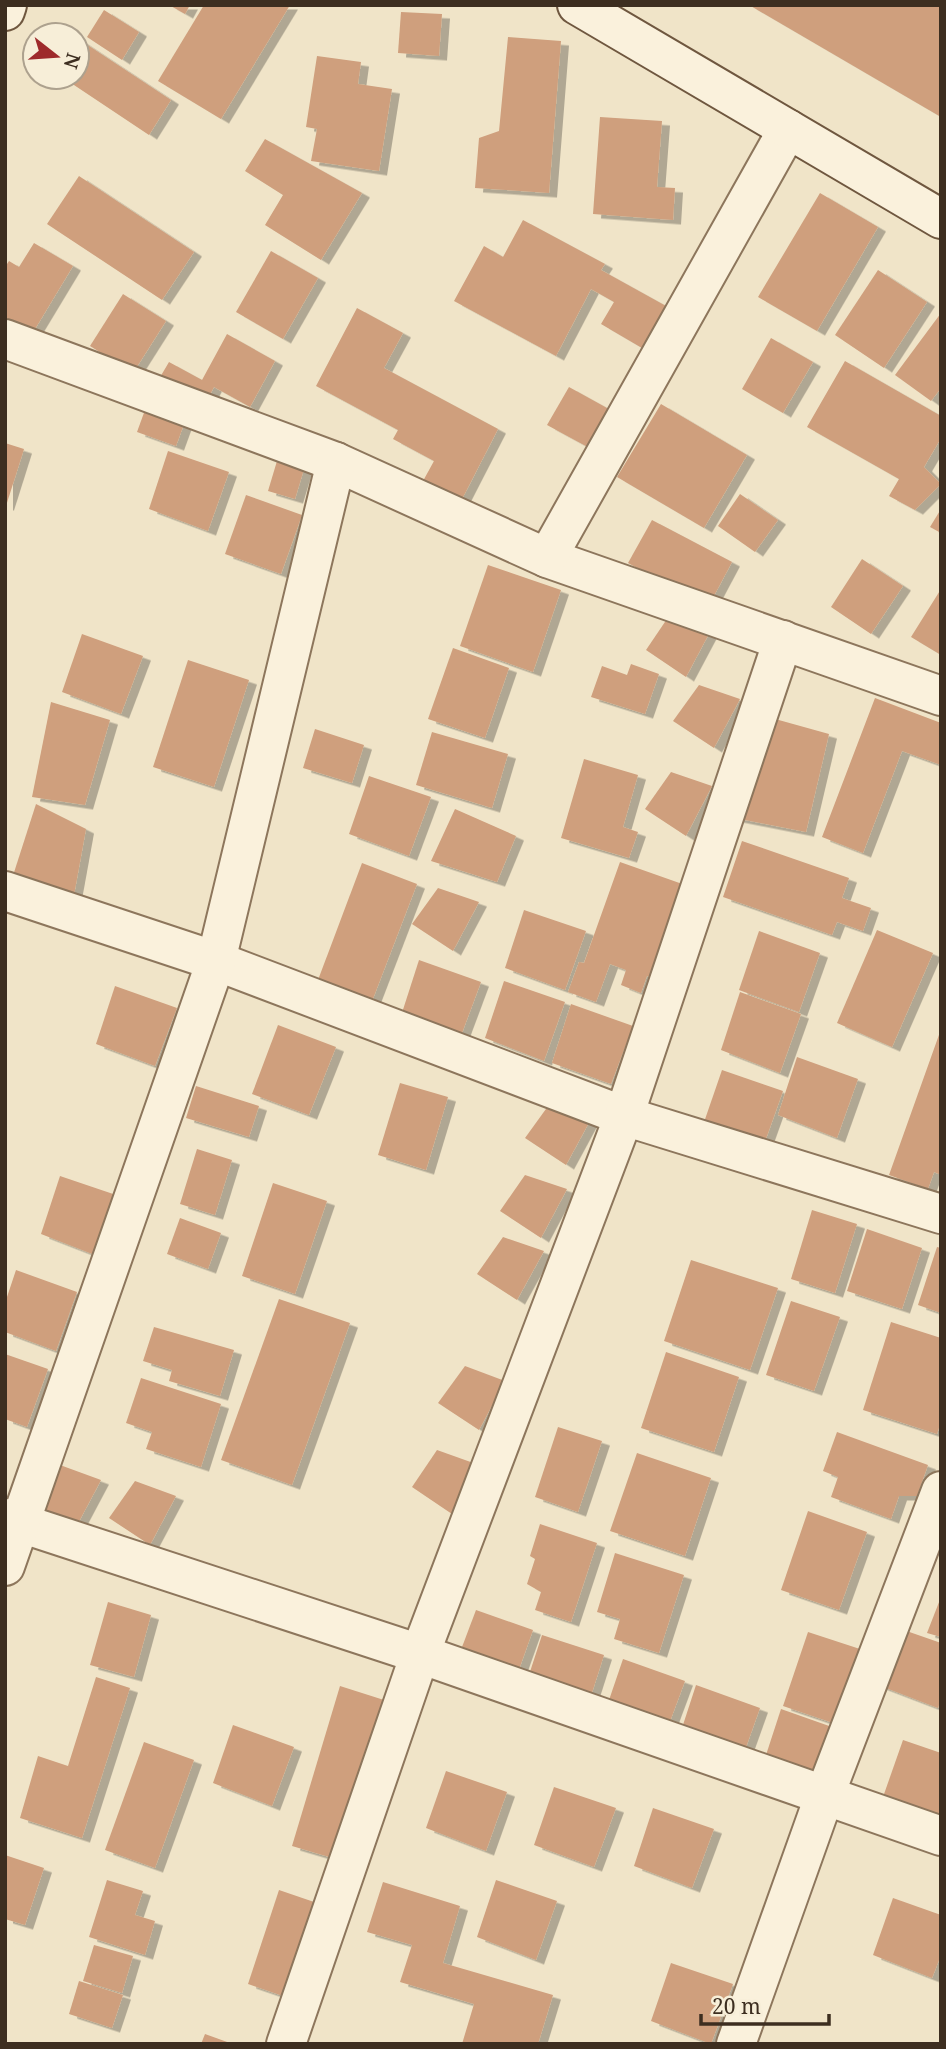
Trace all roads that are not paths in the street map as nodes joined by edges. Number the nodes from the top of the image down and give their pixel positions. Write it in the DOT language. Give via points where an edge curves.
graph roads {
  1 [pos="7,5"];
  2 [pos="577,5"];
  3 [pos="5,11"];
  4 [pos="788,130"];
  5 [pos="941,219"];
  6 [pos="5,339"];
  7 [pos="336,462"];
  8 [pos="547,558"];
  9 [pos="783,640"];
  10 [pos="941,696"];
  11 [pos="5,891"];
  12 [pos="216,961"];
  13 [pos="624,1116"];
  14 [pos="941,1214"];
  15 [pos="941,1490"];
  16 [pos="13,1521"];
  17 [pos="5,1566"];
  18 [pos="420,1654"];
  19 [pos="824,1797"];
  20 [pos="941,1836"];
  21 [pos="286,2044"];
  22 [pos="736,2044"];
  1 -- 3 [label="street"];
  2 -- 4 [label="street"];
  4 -- 5 [label="street"];
  4 -- 8 [label="street"];
  6 -- 7 [label="street"];
  7 -- 8 [label="street"];
  7 -- 12 [label="street"];
  8 -- 9 [label="street"];
  9 -- 10 [label="street"];
  9 -- 13 [label="street"];
  11 -- 12 [label="street"];
  12 -- 13 [label="street"];
  12 -- 16 [label="street"];
  13 -- 14 [label="street"];
  13 -- 18 [label="street"];
  15 -- 19 [label="street"];
  16 -- 17 [label="street"];
  16 -- 18 [label="street"];
  18 -- 19 [label="street"];
  18 -- 21 [label="street"];
  19 -- 20 [label="street"];
  19 -- 22 [label="street"];
}
